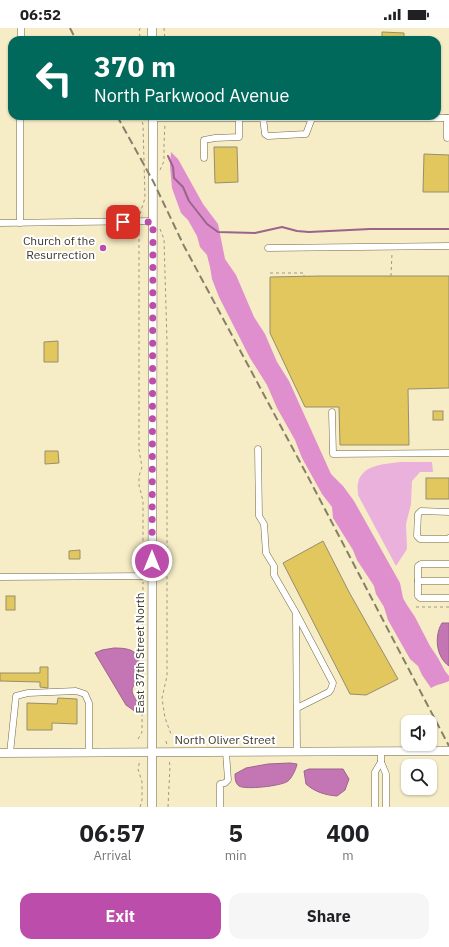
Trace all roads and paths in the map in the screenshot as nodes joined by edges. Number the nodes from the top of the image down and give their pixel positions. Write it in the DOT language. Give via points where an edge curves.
graph roads {
  1 [pos="448,118"];
  2 [pos="20,120"];
  3 [pos="142,120"];
  4 [pos="153,120"];
  5 [pos="165,120"];
  6 [pos="239,120"];
  7 [pos="263,120"];
  8 [pos="311,120"];
  9 [pos="447,138"];
  10 [pos="204,158"];
  11 [pos="159,173"];
  12 [pos="140,222"];
  13 [pos="0,223"];
  14 [pos="20,223"];
  15 [pos="156,224"];
  16 [pos="392,246"];
  17 [pos="449,246"];
  18 [pos="268,248"];
  19 [pos="270,273"];
  20 [pos="304,276"];
  21 [pos="391,276"];
  22 [pos="332,412"];
  23 [pos="258,449"];
  24 [pos="449,453"];
  25 [pos="449,512"];
  26 [pos="449,538"];
  27 [pos="449,564"];
  28 [pos="143,576"];
  29 [pos="152,576"];
  30 [pos="0,577"];
  31 [pos="418,581"];
  32 [pos="449,581"];
  33 [pos="449,598"];
  34 [pos="416,607"];
  35 [pos="449,607"];
  36 [pos="296,613"];
  37 [pos="297,708"];
  38 [pos="171,734"];
  39 [pos="138,739"];
  40 [pos="152,751"];
  41 [pos="449,751"];
  42 [pos="89,752"];
  43 [pos="226,752"];
  44 [pos="297,752"];
  45 [pos="381,752"];
  46 [pos="0,753"];
  47 [pos="10,753"];
  48 [pos="380,762"];
  49 [pos="139,766"];
  50 [pos="170,766"];
  51 [pos="140,807"];
  52 [pos="152,807"];
  53 [pos="168,807"];
  54 [pos="220,807"];
  55 [pos="375,807"];
  56 [pos="386,807"];
  1 -- 9 [label="street"];
  2 -- 14 [label="street"];
  3 -- 12 [label="path" via="145,198"];
  4 -- 15 [label="main road, East 37th Street North"];
  5 -- 11 [label="path" via="164,161"];
  6 -- 10 [label="street" via="239,137 204,140"];
  7 -- 8 [label="street" via="265,134 268,136 306,134"];
  12 -- 14 [label="street"];
  12 -- 15 [label="street"];
  12 -- 28 [label="path" via="139,450 142,468 139,485 143,502"];
  13 -- 14 [label="street"];
  15 -- 29 [label="main road, East 37th Street North"];
  15 -- 38 [label="path" via="164,239 168,342 168,676 162,698"];
  16 -- 17 [label="street"];
  16 -- 18 [label="street"];
  16 -- 21 [label="path"];
  19 -- 20 [label="path"];
  22 -- 24 [label="street" via="333,454"];
  23 -- 36 [label="street" via="259,516 264,524 266,553 274,566 274,575"];
  25 -- 26 [label="street" via="421,511 418,514 420,539"];
  27 -- 31 [label="street" via="421,564 418,566"];
  28 -- 29 [label="street"];
  28 -- 30 [label="street"];
  28 -- 39 [label="path" via="142,732"];
  29 -- 40 [label="main road, East 37th Street North"];
  31 -- 32 [label="street"];
  31 -- 33 [label="street" via="420,598"];
  34 -- 35 [label="path"];
  36 -- 37 [label="street"];
  36 -- 37 [label="street" via="333,683 329,692"];
  37 -- 44 [label="street"];
  40 -- 42 [label="main road, North Oliver Street"];
  40 -- 43 [label="main road, North Oliver Street"];
  40 -- 52 [label="main road, East 37th Street North"];
  41 -- 45 [label="main road, North Oliver Street"];
  42 -- 47 [label="main road, North Oliver Street"];
  42 -- 47 [label="street" via="89,703 85,694 76,691 16,696"];
  43 -- 44 [label="main road, North Oliver Street"];
  43 -- 54 [label="street" via="228,780 220,784"];
  44 -- 45 [label="main road, North Oliver Street"];
  45 -- 48 [label="street"];
  46 -- 47 [label="main road, North Oliver Street"];
  48 -- 55 [label="street" via="375,772"];
  48 -- 56 [label="street" via="386,774"];
  49 -- 51 [label="path" via="142,782"];
  50 -- 53 [label="path"];
}
